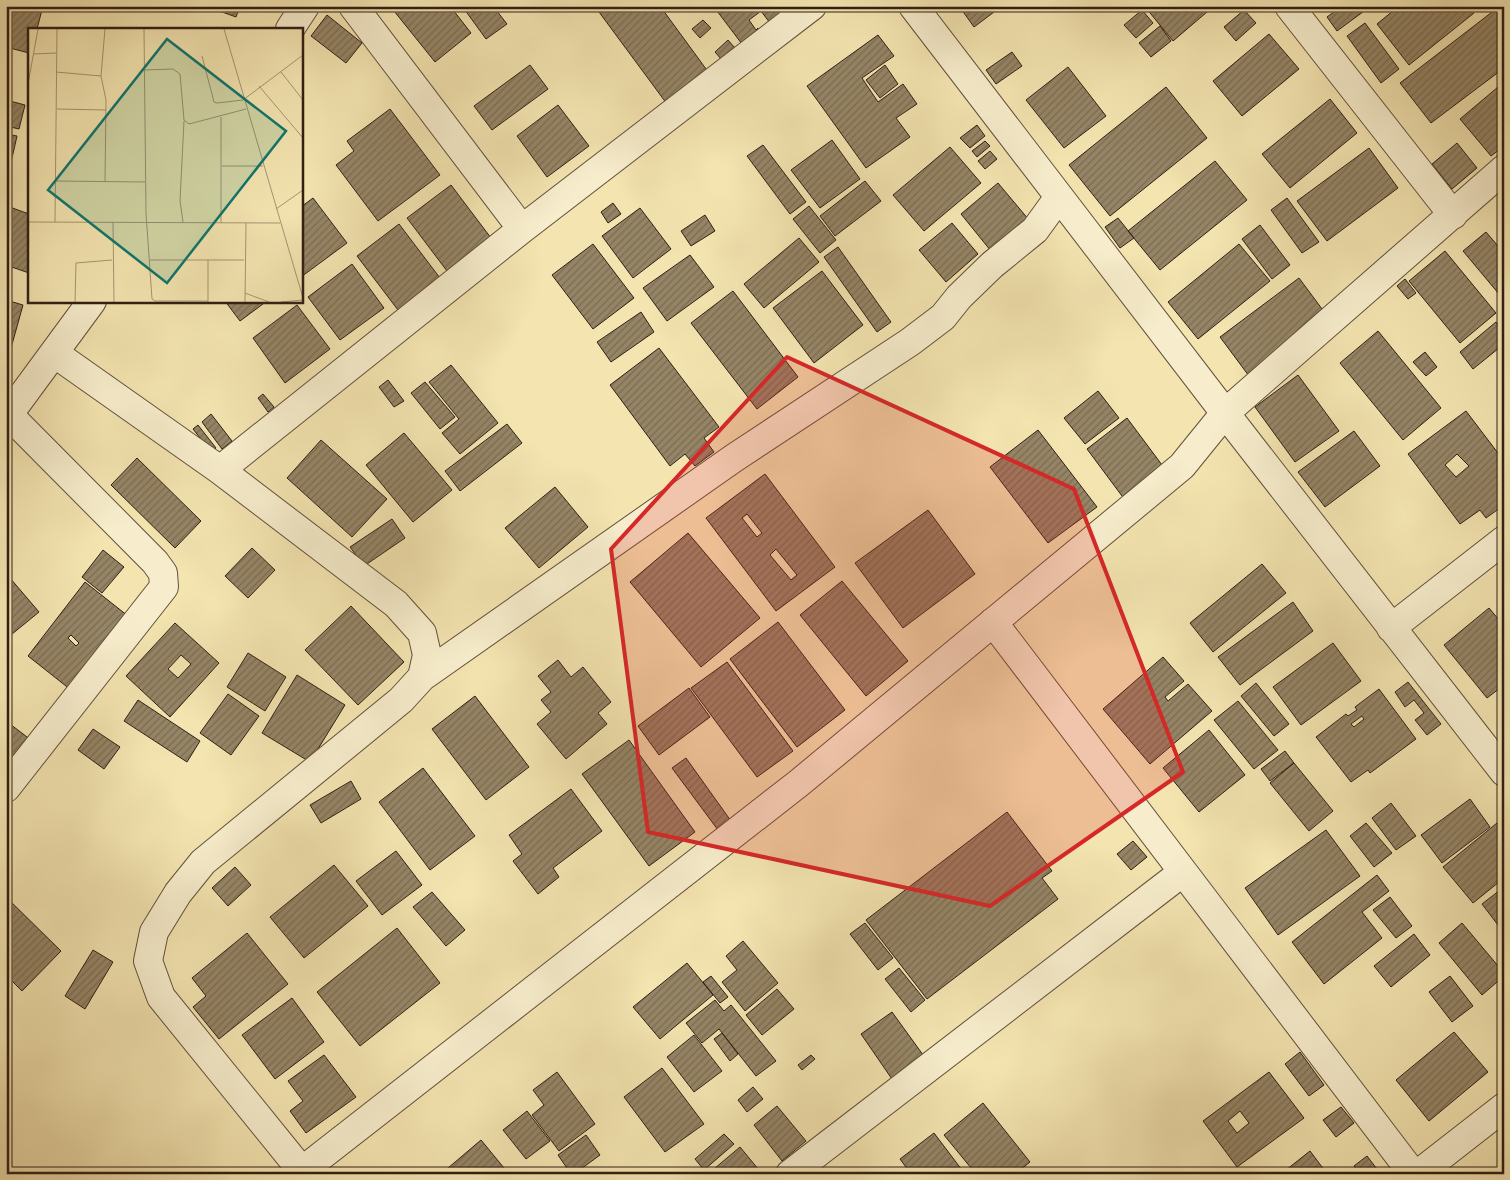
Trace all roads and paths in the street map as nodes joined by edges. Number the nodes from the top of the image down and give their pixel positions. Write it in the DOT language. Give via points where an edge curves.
graph roads {
  1 [pos="305,6"];
  2 [pos="353,6"];
  3 [pos="812,6"];
  4 [pos="913,6"];
  5 [pos="1289,6"];
  6 [pos="291,28"];
  7 [pos="1504,169"];
  8 [pos="1058,197"];
  9 [pos="1453,215"];
  10 [pos="522,229"];
  11 [pos="91,302"];
  12 [pos="54,353"];
  13 [pos="1225,413"];
  14 [pos="7,416"];
  15 [pos="220,470"];
  16 [pos="1504,540"];
  17 [pos="993,622"];
  18 [pos="1392,628"];
  19 [pos="422,677"];
  20 [pos="1504,772"];
  21 [pos="6,788"];
  22 [pos="1183,872"];
  23 [pos="1504,1107"];
  24 [pos="300,1172"];
  25 [pos="790,1174"];
  26 [pos="1413,1174"];
  27 [pos="1418,1174"];
  1 -- 6 [label="street"];
  2 -- 10 [label="street"];
  3 -- 10 [label="street"];
  4 -- 8 [label="street"];
  5 -- 9 [label="street"];
  7 -- 9 [label="street"];
  8 -- 13 [label="street"];
  8 -- 19 [label="street" via="1035,230 992,265 959,297 943,318 734,458"];
  9 -- 13 [label="street"];
  10 -- 15 [label="street"];
  11 -- 12 [label="street"];
  12 -- 14 [label="street"];
  12 -- 15 [label="street"];
  13 -- 17 [label="street" via="1182,466"];
  13 -- 18 [label="street"];
  14 -- 21 [label="street" via="155,562 163,573 164,587"];
  15 -- 19 [label="street" via="396,604 422,633 427,655"];
  16 -- 18 [label="street"];
  17 -- 22 [label="street"];
  17 -- 24 [label="street" via="799,783"];
  18 -- 20 [label="street"];
  19 -- 24 [label="street" via="401,700 203,862 178,893 154,932 148,961 161,997"];
  22 -- 25 [label="street"];
  22 -- 26 [label="street"];
  23 -- 27 [label="street"];
}
